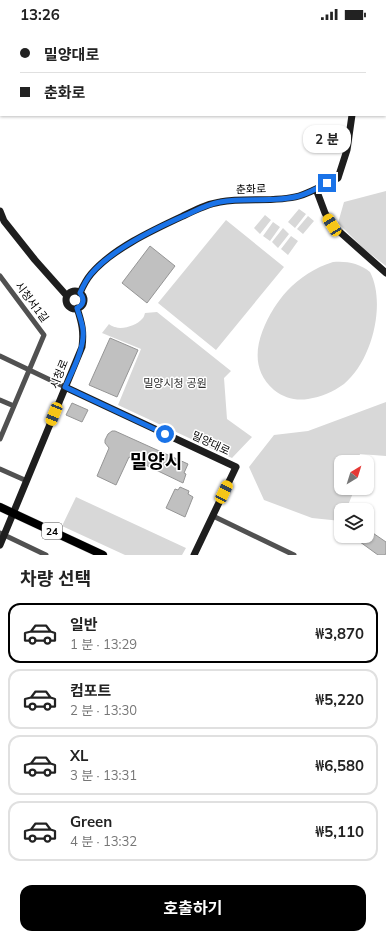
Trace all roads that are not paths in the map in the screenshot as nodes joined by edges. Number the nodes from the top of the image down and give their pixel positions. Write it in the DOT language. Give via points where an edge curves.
graph roads {
  1 [pos="352,116"];
  2 [pos="316,189"];
  3 [pos="0,211"];
  4 [pos="386,273"];
  5 [pos="0,276"];
  6 [pos="80,293"];
  7 [pos="67,296"];
  8 [pos="77,308"];
  9 [pos="0,356"];
  10 [pos="29,370"];
  11 [pos="65,387"];
  12 [pos="0,400"];
  13 [pos="14,406"];
  14 [pos="0,438"];
  15 [pos="0,469"];
  16 [pos="27,481"];
  17 [pos="0,507"];
  18 [pos="13,513"];
  19 [pos="212,516"];
  20 [pos="2,534"];
  21 [pos="0,545"];
  22 [pos="46,555"];
  23 [pos="103,555"];
  24 [pos="194,555"];
  25 [pos="294,555"];
  1 -- 2 [label="street, 춘화로" via="347,150 338,178"];
  2 -- 4 [label="street" via="332,225"];
  2 -- 6 [label="street, 춘화로" via="286,198 232,200 206,205 165,224 103,262 90,275"];
  3 -- 7 [label="street" via="4,222"];
  5 -- 10 [label="street, 시청서1길" via="44,335"];
  6 -- 7 [label="street" via="73,291"];
  6 -- 8 [label="street" via="83,300"];
  7 -- 8 [label="street" via="67,304 71,308"];
  8 -- 11 [label="street, 시청로" via="83,330 82,347"];
  9 -- 10 [label="street"];
  10 -- 11 [label="street"];
  10 -- 13 [label="street, 시청서1길"];
  11 -- 16 [label="street, 시청로"];
  11 -- 19 [label="street, 밀양대로" via="236,467"];
  12 -- 13 [label="street"];
  13 -- 14 [label="street, 시청서1길"];
  15 -- 16 [label="street"];
  16 -- 18 [label="street, 시청로"];
  17 -- 18 [label="main road, 24"];
  18 -- 20 [label="street, 시청로"];
  18 -- 23 [label="main road, 24"];
  19 -- 24 [label="street, 밀양대로"];
  19 -- 25 [label="street"];
  20 -- 21 [label="street, 시청로"];
  20 -- 22 [label="street"];
}
